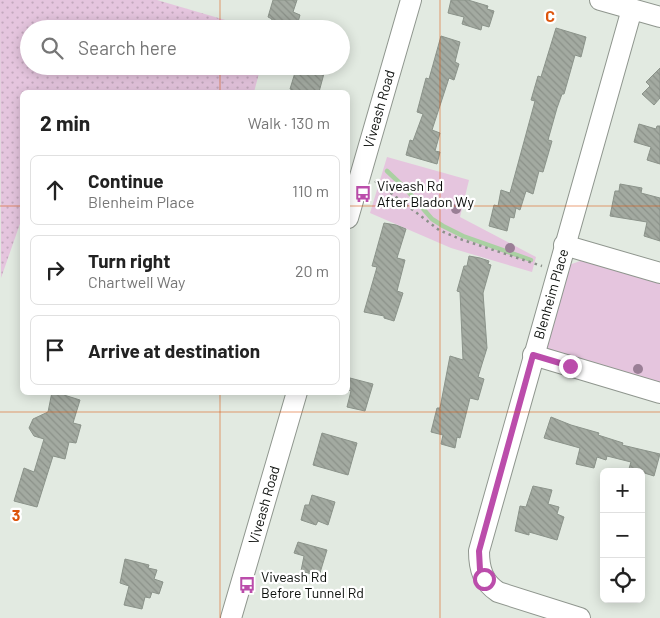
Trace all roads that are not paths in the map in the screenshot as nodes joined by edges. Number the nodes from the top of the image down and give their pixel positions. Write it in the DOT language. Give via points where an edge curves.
graph roads {
  1 [pos="410,0"];
  2 [pos="600,0"];
  3 [pos="632,9"];
  4 [pos="660,17"];
  5 [pos="350,211"];
  6 [pos="564,245"];
  7 [pos="660,272"];
  8 [pos="533,355"];
  9 [pos="660,393"];
  10 [pos="296,395"];
  11 [pos="232,618"];
  12 [pos="580,618"];
  1 -- 5 [label="street, Viveash Road"];
  2 -- 3 [label="street"];
  3 -- 4 [label="street"];
  3 -- 6 [label="street, Blenheim Place"];
  6 -- 7 [label="street"];
  6 -- 8 [label="street, Blenheim Place"];
  8 -- 9 [label="street"];
  8 -- 12 [label="street, Blenheim Place" via="479,551 480,570 494,590 503,595"];
  10 -- 11 [label="street, Viveash Road"];
}
